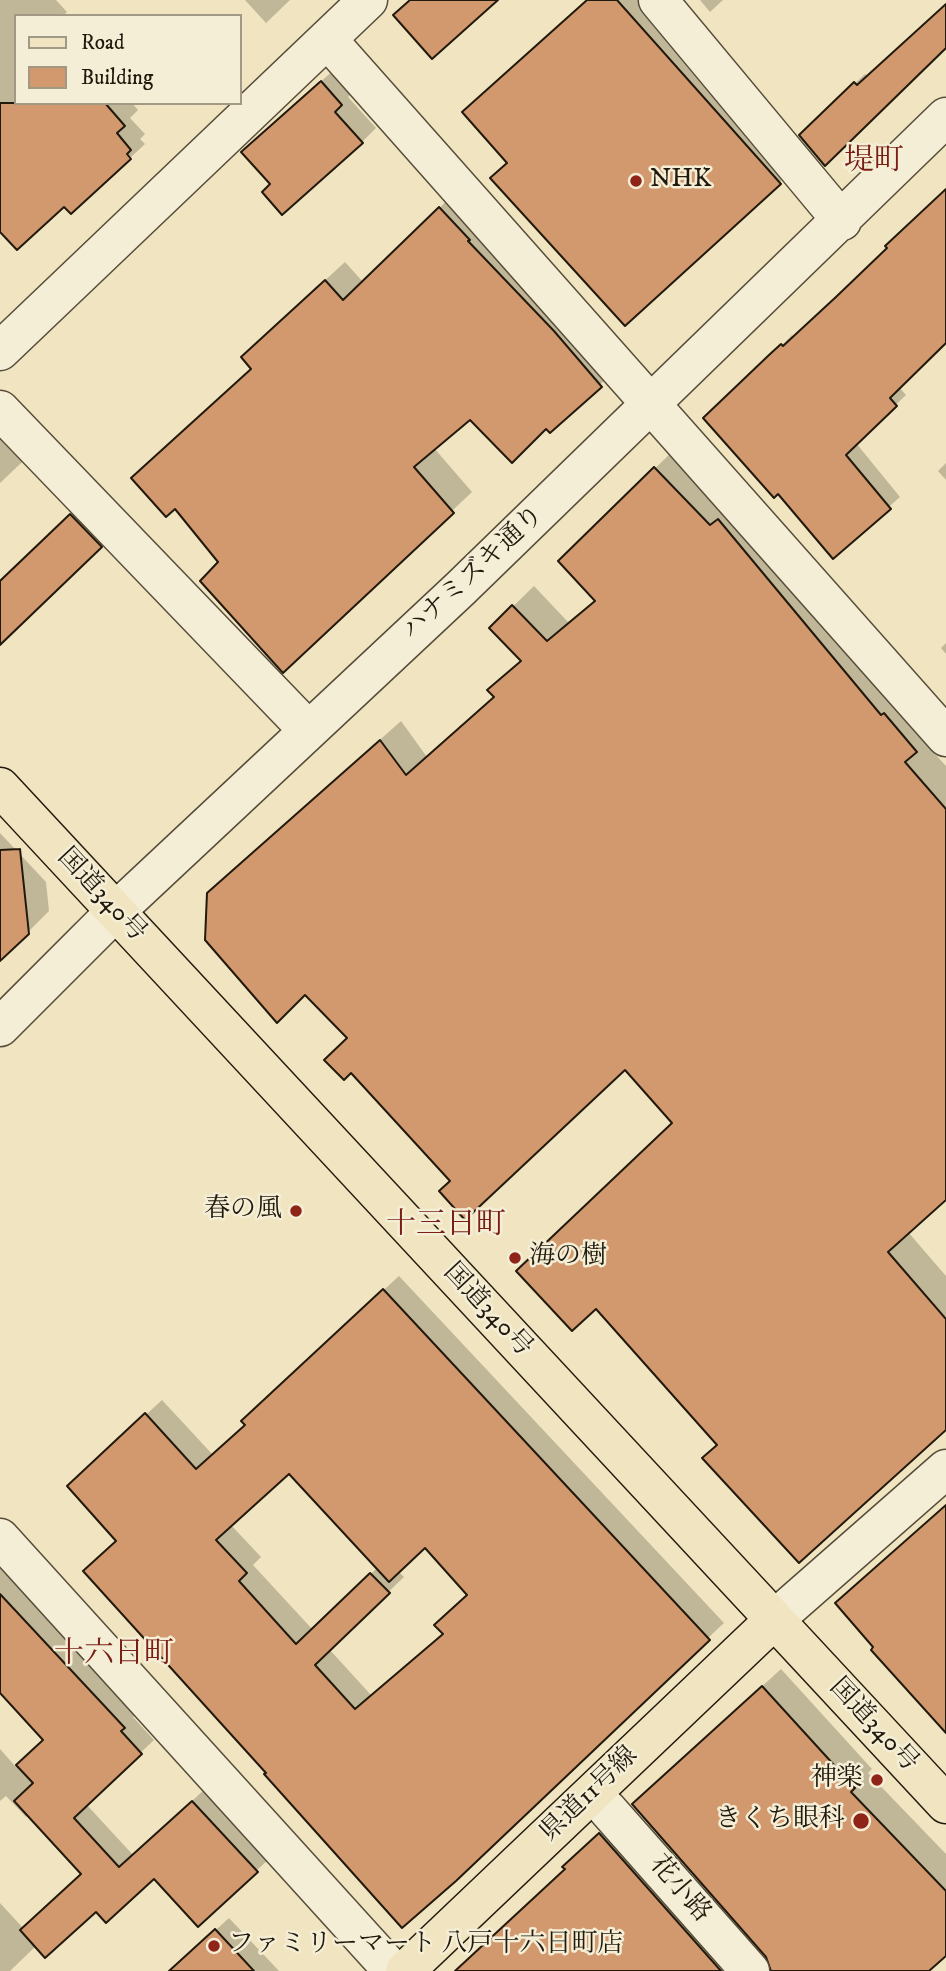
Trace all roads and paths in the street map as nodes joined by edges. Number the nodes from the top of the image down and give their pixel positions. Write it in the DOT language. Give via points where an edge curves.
graph roads {
  1 [pos="368,0"];
  2 [pos="658,0"];
  3 [pos="327,39"];
  4 [pos="946,117"];
  5 [pos="842,221"];
  6 [pos="0,351"];
  7 [pos="652,403"];
  8 [pos="0,410"];
  9 [pos="307,730"];
  10 [pos="946,737"];
  11 [pos="0,787"];
  12 [pos="116,911"];
  13 [pos="0,1027"];
  14 [pos="946,1469"];
  15 [pos="0,1538"];
  16 [pos="774,1620"];
  17 [pos="946,1804"];
  18 [pos="607,1809"];
  19 [pos="393,1971"];
  20 [pos="405,1971"];
  21 [pos="750,1971"];
  1 -- 3 [label="street"];
  2 -- 5 [label="street"];
  3 -- 6 [label="street"];
  3 -- 7 [label="street"];
  4 -- 5 [label="street, ハナミズキ通り"];
  5 -- 7 [label="street, ハナミズキ通り"];
  7 -- 9 [label="street, ハナミズキ通り"];
  7 -- 10 [label="street"];
  8 -- 9 [label="street"];
  9 -- 12 [label="street, ハナミズキ通り"];
  11 -- 12 [label="main road, 国道340号"];
  12 -- 13 [label="street, ハナミズキ通り"];
  12 -- 16 [label="main road, 国道340号"];
  14 -- 16 [label="street"];
  15 -- 19 [label="street"];
  16 -- 17 [label="main road, 国道340号"];
  16 -- 20 [label="main road, 県道11号線"];
  18 -- 21 [label="street, 花小路"];
}
